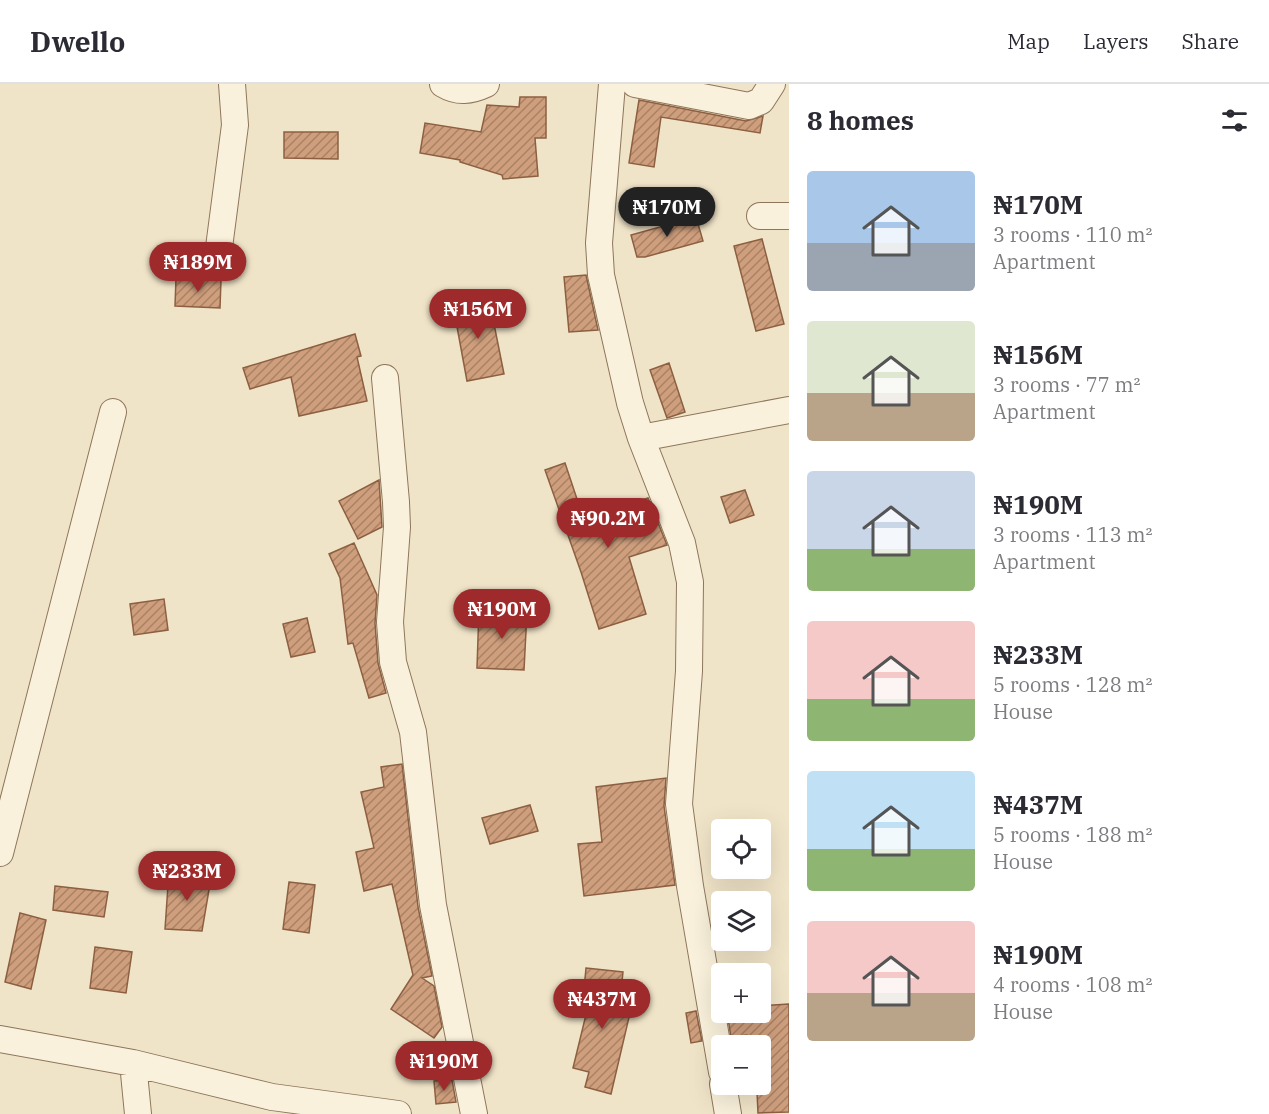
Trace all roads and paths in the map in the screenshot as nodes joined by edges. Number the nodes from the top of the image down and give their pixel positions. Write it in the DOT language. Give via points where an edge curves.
graph roads {
  1 [pos="232,84"];
  2 [pos="443,84"];
  3 [pos="612,84"];
  4 [pos="635,84"];
  5 [pos="772,84"];
  6 [pos="479,86"];
  7 [pos="760,216"];
  8 [pos="789,216"];
  9 [pos="218,255"];
  10 [pos="385,378"];
  11 [pos="789,410"];
  12 [pos="113,412"];
  13 [pos="641,438"];
  14 [pos="0,853"];
  15 [pos="716,1035"];
  16 [pos="0,1039"];
  17 [pos="133,1063"];
  18 [pos="725,1095"];
  19 [pos="138,1114"];
  20 [pos="398,1114"];
  21 [pos="474,1114"];
  22 [pos="728,1114"];
  1 -- 9 [label="street" via="235,124"];
  2 -- 6 [label="street" via="462,91"];
  3 -- 13 [label="street" via="599,243 601,275"];
  4 -- 5 [label="street" via="749,106 761,101"];
  7 -- 8 [label="street"];
  10 -- 21 [label="street" via="397,527 390,622 393,662 413,732 433,905"];
  11 -- 13 [label="street"];
  12 -- 14 [label="street"];
  13 -- 15 [label="street" via="682,543 690,582 689,671 680,804"];
  16 -- 17 [label="street"];
  17 -- 19 [label="street"];
  17 -- 20 [label="street" via="272,1096"];
  18 -- 22 [label="street"];
}
